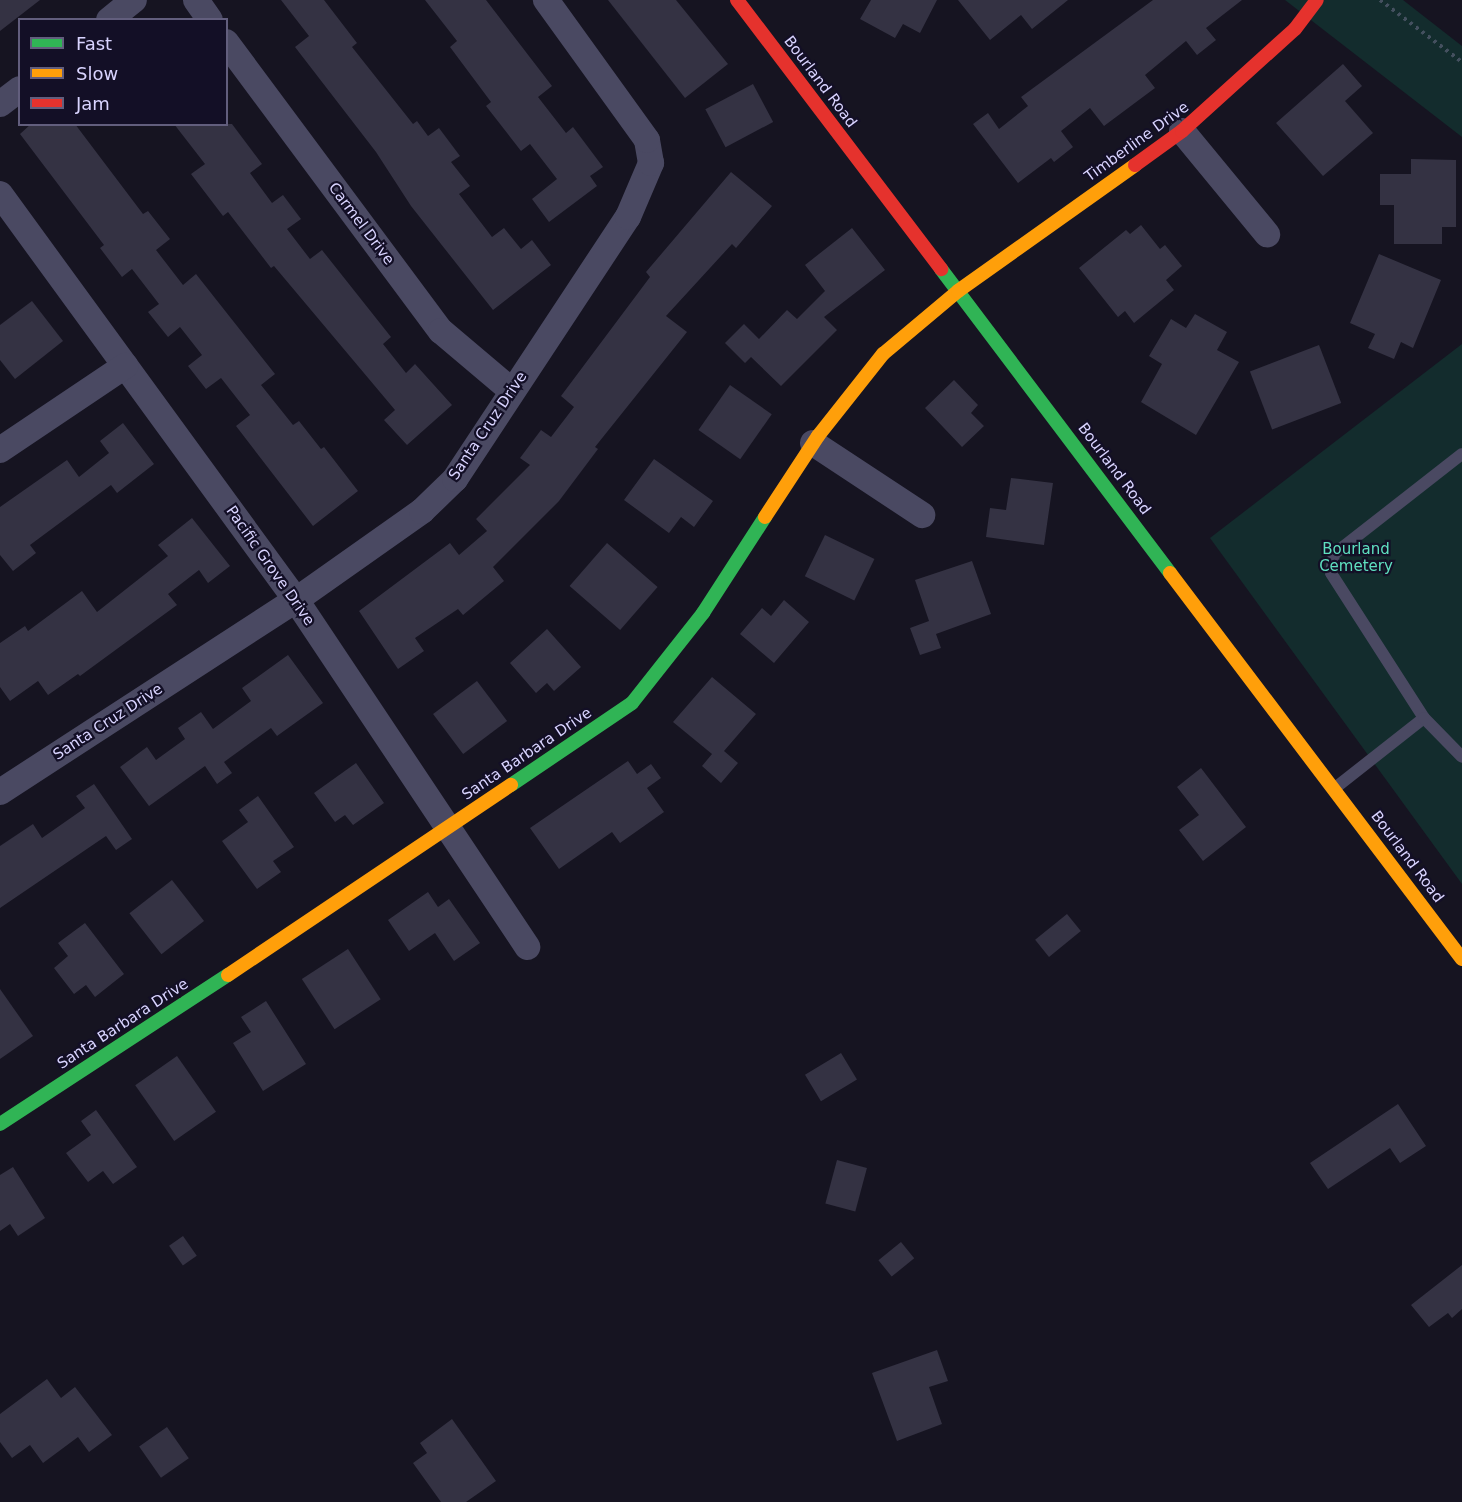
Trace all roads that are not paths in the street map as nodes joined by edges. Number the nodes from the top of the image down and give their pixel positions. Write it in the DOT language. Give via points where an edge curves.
graph roads {
  1 [pos="134,0"];
  2 [pos="195,0"];
  3 [pos="546,0"];
  4 [pos="737,0"];
  5 [pos="1317,0"];
  6 [pos="112,18"];
  7 [pos="208,18"];
  8 [pos="228,45"];
  9 [pos="18,90"];
  10 [pos="0,104"];
  11 [pos="1182,131"];
  12 [pos="0,194"];
  13 [pos="1267,234"];
  14 [pos="958,291"];
  15 [pos="125,366"];
  16 [pos="512,391"];
  17 [pos="813,443"];
  18 [pos="0,450"];
  19 [pos="1462,454"];
  20 [pos="922,515"];
  21 [pos="296,600"];
  22 [pos="1424,718"];
  23 [pos="1462,757"];
  24 [pos="1335,788"];
  25 [pos="0,792"];
  26 [pos="445,829"];
  27 [pos="526,947"];
  28 [pos="1462,959"];
  29 [pos="0,1124"];
  1 -- 6 [label="street"];
  2 -- 7 [label="street"];
  3 -- 16 [label="street, Santa Cruz Drive" via="647,140 651,163 628,217"];
  4 -- 14 [label="street, Bourland Road"];
  5 -- 11 [label="street, Timberline Drive" via="1295,29"];
  8 -- 16 [label="street, Carmel Drive" via="441,331"];
  9 -- 10 [label="street"];
  11 -- 13 [label="street"];
  11 -- 14 [label="street, Timberline Drive"];
  12 -- 15 [label="street, Pacific Grove Drive"];
  14 -- 17 [label="street, Santa Barbara Drive" via="883,354"];
  14 -- 24 [label="street, Bourland Road"];
  15 -- 18 [label="street"];
  15 -- 21 [label="street, Pacific Grove Drive"];
  16 -- 21 [label="street, Santa Cruz Drive" via="455,478 422,511"];
  17 -- 20 [label="street"];
  17 -- 26 [label="street, Santa Barbara Drive" via="703,613 632,702"];
  19 -- 22 [label="lane" via="1334,554 1331,573"];
  21 -- 25 [label="street, Santa Cruz Drive"];
  21 -- 26 [label="street, Pacific Grove Drive"];
  22 -- 23 [label="lane"];
  22 -- 24 [label="lane"];
  24 -- 28 [label="street, Bourland Road"];
  26 -- 27 [label="street, Pacific Grove Drive"];
  26 -- 29 [label="street, Santa Barbara Drive"];
}
